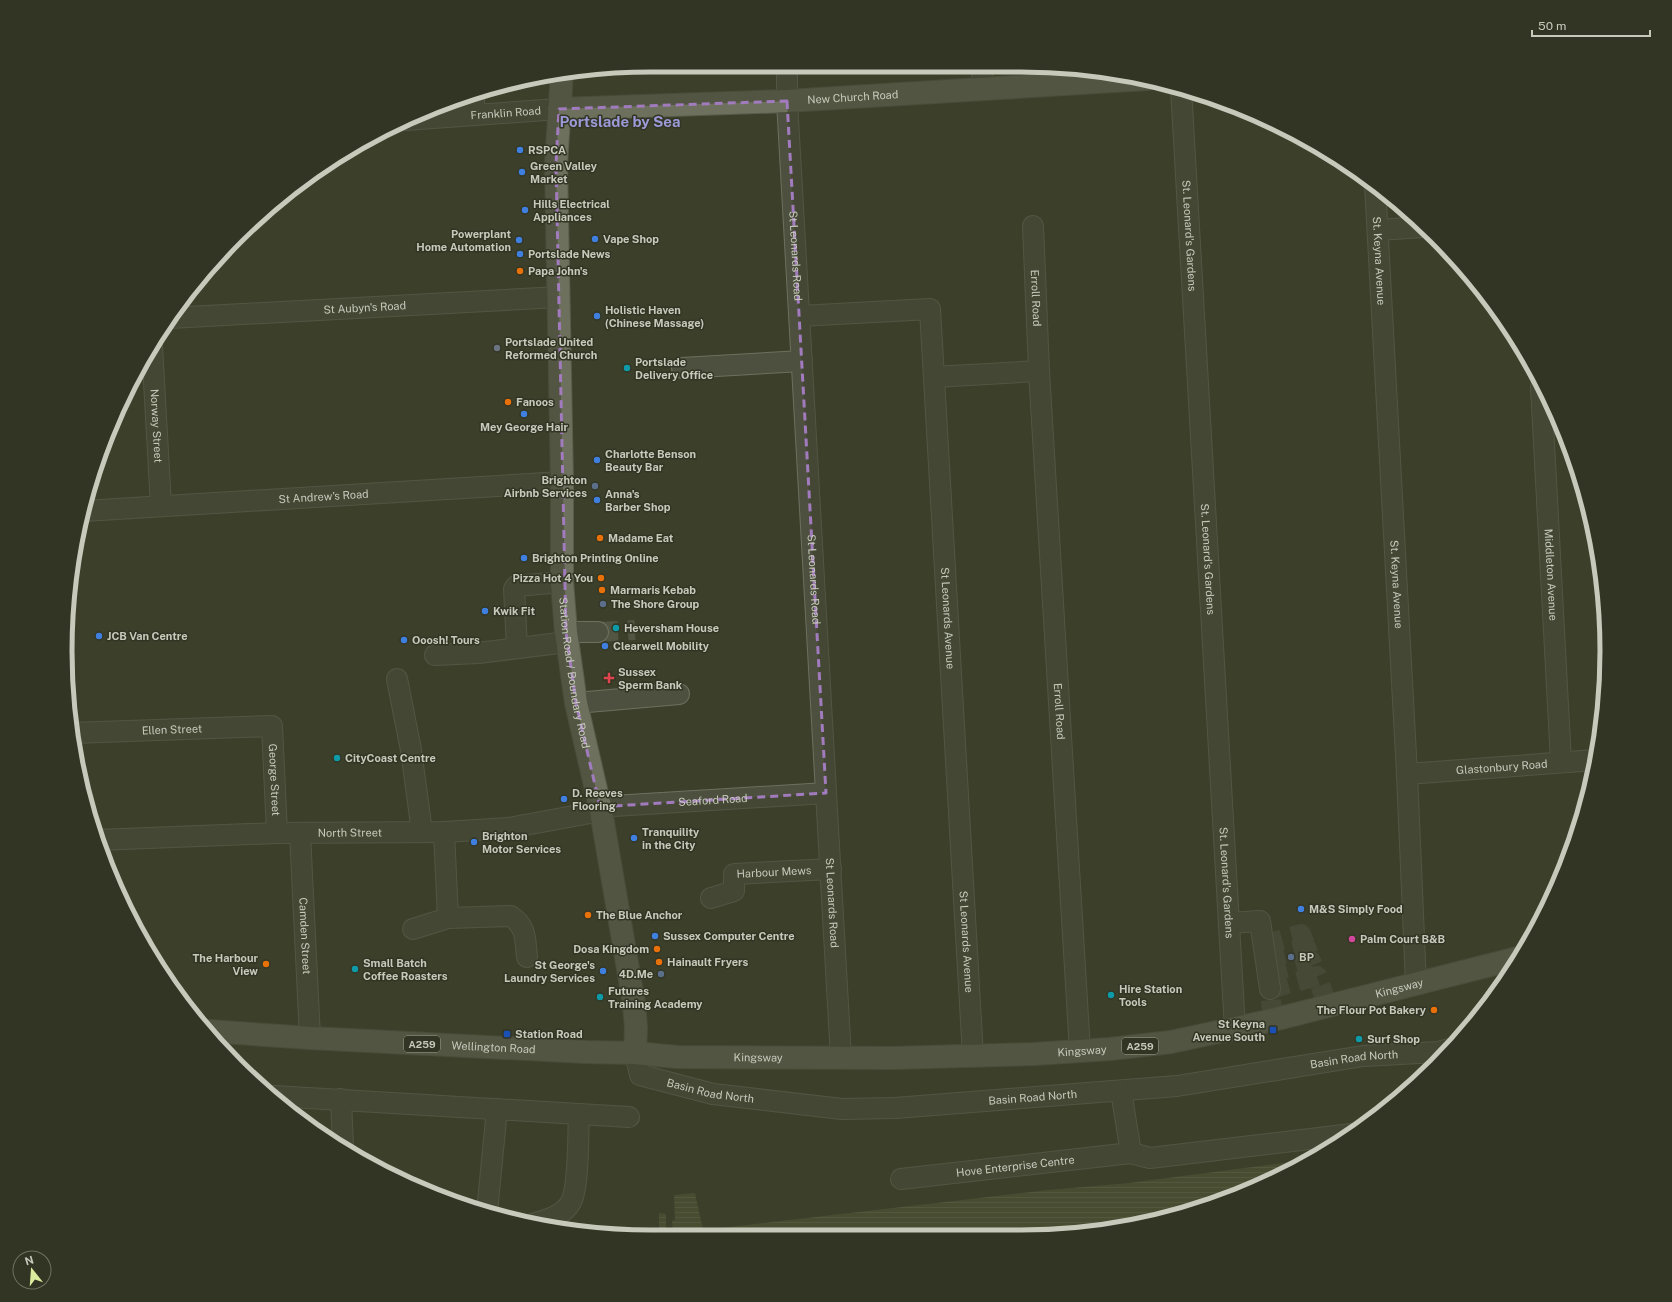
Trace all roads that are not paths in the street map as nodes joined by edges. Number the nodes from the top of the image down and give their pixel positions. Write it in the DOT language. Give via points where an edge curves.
graph roads {
  1 [pos="788,72"];
  2 [pos="982,72"];
  3 [pos="561,79"];
  4 [pos="1123,81"];
  5 [pos="982,89"];
  6 [pos="1181,95"];
  7 [pos="474,100"];
  8 [pos="787,101"];
  9 [pos="559,109"];
  10 [pos="474,115"];
  11 [pos="423,119"];
  12 [pos="1376,194"];
  13 [pos="1033,226"];
  14 [pos="1415,227"];
  15 [pos="1378,230"];
  16 [pos="559,297"];
  17 [pos="800,316"];
  18 [pos="178,318"];
  19 [pos="153,357"];
  20 [pos="802,361"];
  21 [pos="682,368"];
  22 [pos="1039,371"];
  23 [pos="934,377"];
  24 [pos="1542,398"];
  25 [pos="562,482"];
  26 [pos="161,506"];
  27 [pos="90,511"];
  28 [pos="562,582"];
  29 [pos="598,632"];
  30 [pos="566,637"];
  31 [pos="518,648"];
  32 [pos="435,655"];
  33 [pos="397,678"];
  34 [pos="679,694"];
  35 [pos="576,703"];
  36 [pos="272,726"];
  37 [pos="78,733"];
  38 [pos="1590,760"];
  39 [pos="1561,762"];
  40 [pos="1407,774"];
  41 [pos="826,793"];
  42 [pos="601,811"];
  43 [pos="422,832"];
  44 [pos="444,832"];
  45 [pos="277,833"];
  46 [pos="300,833"];
  47 [pos="104,840"];
  48 [pos="831,869"];
  49 [pos="711,898"];
  50 [pos="448,918"];
  51 [pos="1229,923"];
  52 [pos="413,928"];
  53 [pos="527,957"];
  54 [pos="1510,960"];
  55 [pos="1416,984"];
  56 [pos="1270,989"];
  57 [pos="1235,1029"];
  58 [pos="215,1031"];
  59 [pos="310,1038"];
  60 [pos="1080,1051"];
  61 [pos="1438,1052"];
  62 [pos="635,1053"];
  63 [pos="973,1056"];
  64 [pos="841,1058"];
  65 [pos="1121,1091"];
  66 [pos="282,1096"];
  67 [pos="341,1100"];
  68 [pos="497,1109"];
  69 [pos="579,1114"];
  70 [pos="630,1117"];
  71 [pos="1337,1136"];
  72 [pos="343,1141"];
  73 [pos="1131,1153"];
  74 [pos="901,1180"];
  75 [pos="488,1206"];
  76 [pos="545,1220"];
  1 -- 8 [label="street, St Leonards Road"];
  2 -- 5 [label="street"];
  3 -- 9 [label="main road, Station Road / Boundary Road"];
  4 -- 5 [label="main road, New Church Road"];
  5 -- 8 [label="main road, New Church Road"];
  6 -- 51 [label="street, St. Leonard's Gardens"];
  7 -- 10 [label="street"];
  8 -- 9 [label="main road, New Church Road"];
  8 -- 17 [label="street, St Leonards Road"];
  9 -- 10 [label="street, Franklin Road"];
  9 -- 16 [label="main road, Station Road / Boundary Road" via="556,164"];
  10 -- 11 [label="street, Franklin Road"];
  12 -- 15 [label="street, St. Keyna Avenue"];
  13 -- 22 [label="street, Erroll Road"];
  14 -- 15 [label="street"];
  15 -- 40 [label="street, St. Keyna Avenue"];
  16 -- 18 [label="street, St Aubyn's Road"];
  16 -- 25 [label="main road, Station Road / Boundary Road"];
  17 -- 20 [label="street, St Leonards Road"];
  17 -- 23 [label="street, St Leonards Avenue" via="930,309"];
  19 -- 26 [label="street, Norway Street"];
  20 -- 21 [label="street"];
  20 -- 41 [label="street, St Leonards Road"];
  22 -- 23 [label="street"];
  22 -- 60 [label="street, Erroll Road"];
  23 -- 63 [label="street, St Leonards Avenue"];
  24 -- 39 [label="street, Middleton Avenue"];
  25 -- 26 [label="street, St Andrew's Road"];
  25 -- 28 [label="main road, Station Road / Boundary Road"];
  26 -- 27 [label="street, St Andrew's Road"];
  28 -- 30 [label="main road, Station Road / Boundary Road"];
  28 -- 31 [label="street" via="516,586 514,589"];
  29 -- 30 [label="street"];
  30 -- 31 [label="street"];
  30 -- 35 [label="main road, Station Road / Boundary Road"];
  31 -- 32 [label="street"];
  33 -- 43 [label="street" via="411,750"];
  34 -- 35 [label="street"];
  35 -- 42 [label="main road, Station Road / Boundary Road"];
  36 -- 37 [label="street, Ellen Street"];
  36 -- 45 [label="street, George Street"];
  38 -- 39 [label="street, Glastonbury Road"];
  39 -- 40 [label="street, Glastonbury Road"];
  40 -- 55 [label="street, St. Keyna Avenue"];
  41 -- 42 [label="street, Seaford Road" via="613,806"];
  41 -- 48 [label="street, St Leonards Road"];
  42 -- 44 [label="street, North Street" via="508,828"];
  42 -- 62 [label="main road, Station Road / Boundary Road" via="634,1004"];
  43 -- 44 [label="street, North Street"];
  43 -- 46 [label="street, North Street"];
  44 -- 50 [label="street"];
  45 -- 46 [label="street, North Street"];
  45 -- 47 [label="street, North Street"];
  46 -- 59 [label="street, Camden Street"];
  48 -- 49 [label="street, Harbour Mews" via="734,874 734,891"];
  48 -- 64 [label="street, St Leonards Road"];
  50 -- 52 [label="street"];
  50 -- 53 [label="street" via="511,916 523,928"];
  51 -- 56 [label="street" via="1260,921"];
  51 -- 57 [label="street, St. Leonard's Gardens"];
  54 -- 55 [label="main road, Kingsway / A259"];
  55 -- 57 [label="main road, Kingsway / A259"];
  57 -- 60 [label="main road, Kingsway / A259" via="1171,1042"];
  58 -- 59 [label="main road, Wellington Road / A259"];
  59 -- 62 [label="main road, Wellington Road / A259"];
  60 -- 63 [label="main road, Kingsway / A259"];
  61 -- 65 [label="street, Basin Road North" via="1363,1056 1177,1086"];
  62 -- 64 [label="main road, Kingsway / A259" via="677,1057"];
  62 -- 65 [label="street, Basin Road North" via="640,1075 713,1094 842,1109 895,1108"];
  63 -- 64 [label="main road, Kingsway / A259"];
  65 -- 73 [label="street"];
  66 -- 67 [label="street"];
  67 -- 68 [label="street"];
  67 -- 72 [label="street"];
  68 -- 69 [label="street"];
  68 -- 75 [label="street"];
  69 -- 70 [label="street"];
  69 -- 76 [label="street" via="576,1184 571,1202 561,1213"];
  71 -- 73 [label="street, Hove Enterprise Centre" via="1150,1158"];
  73 -- 74 [label="street, Hove Enterprise Centre"];
}
